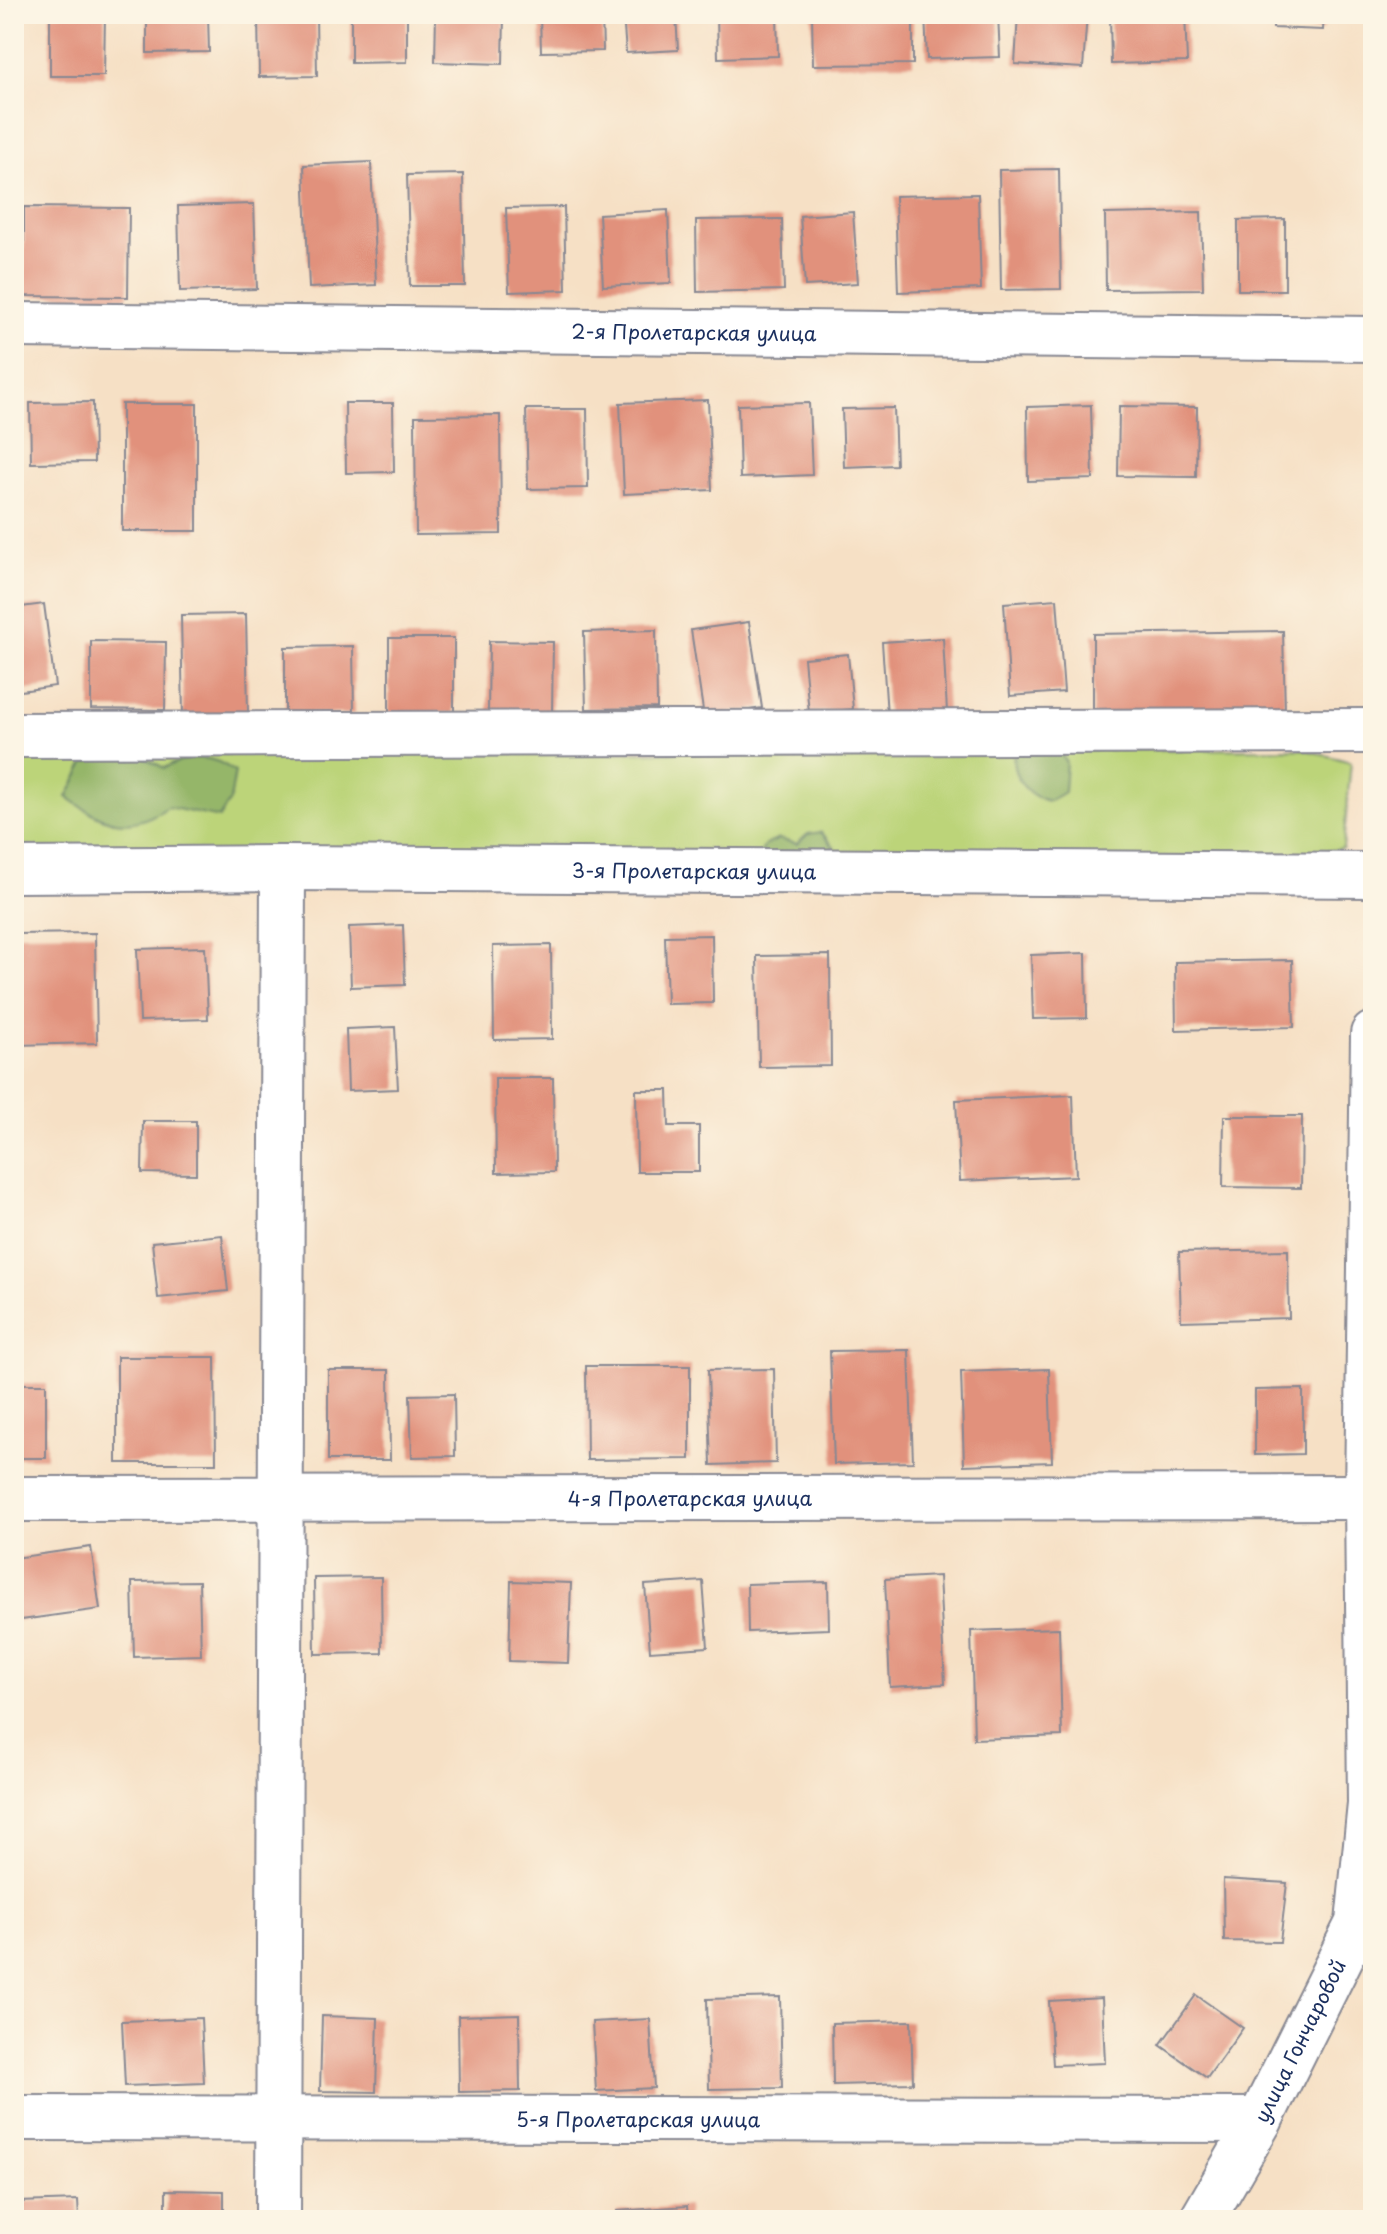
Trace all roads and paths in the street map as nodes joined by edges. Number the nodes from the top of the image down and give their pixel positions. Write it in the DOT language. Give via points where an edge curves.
graph roads {
  1 [pos="14,325"];
  2 [pos="1373,338"];
  3 [pos="1373,358"];
  4 [pos="1373,731"];
  5 [pos="14,735"];
  6 [pos="283,868"];
  7 [pos="14,870"];
  8 [pos="1373,875"];
  9 [pos="1373,1034"];
  10 [pos="1367,1497"];
  11 [pos="14,1499"];
  12 [pos="282,1499"];
  13 [pos="279,2116"];
  14 [pos="14,2118"];
  15 [pos="1260,2120"];
  16 [pos="278,2220"];
  17 [pos="1202,2220"];
  1 -- 2 [label="street, 2-я Пролетарская улица"];
  2 -- 3 [label="street"];
  4 -- 5 [label="street"];
  6 -- 7 [label="street, 3-я Пролетарская улица"];
  6 -- 8 [label="street, 3-я Пролетарская улица"];
  6 -- 12 [label="street"];
  9 -- 10 [label="street, улица Гончаровой"];
  10 -- 12 [label="street, 4-я Пролетарская улица"];
  10 -- 15 [label="street, улица Гончаровой" via="1370,1804 1358,1923"];
  11 -- 12 [label="street, 4-я Пролетарская улица"];
  12 -- 13 [label="street"];
  13 -- 14 [label="street, 5-я Пролетарская улица"];
  13 -- 15 [label="street, 5-я Пролетарская улица"];
  13 -- 16 [label="street"];
  15 -- 17 [label="street, улица Гончаровой"];
}
